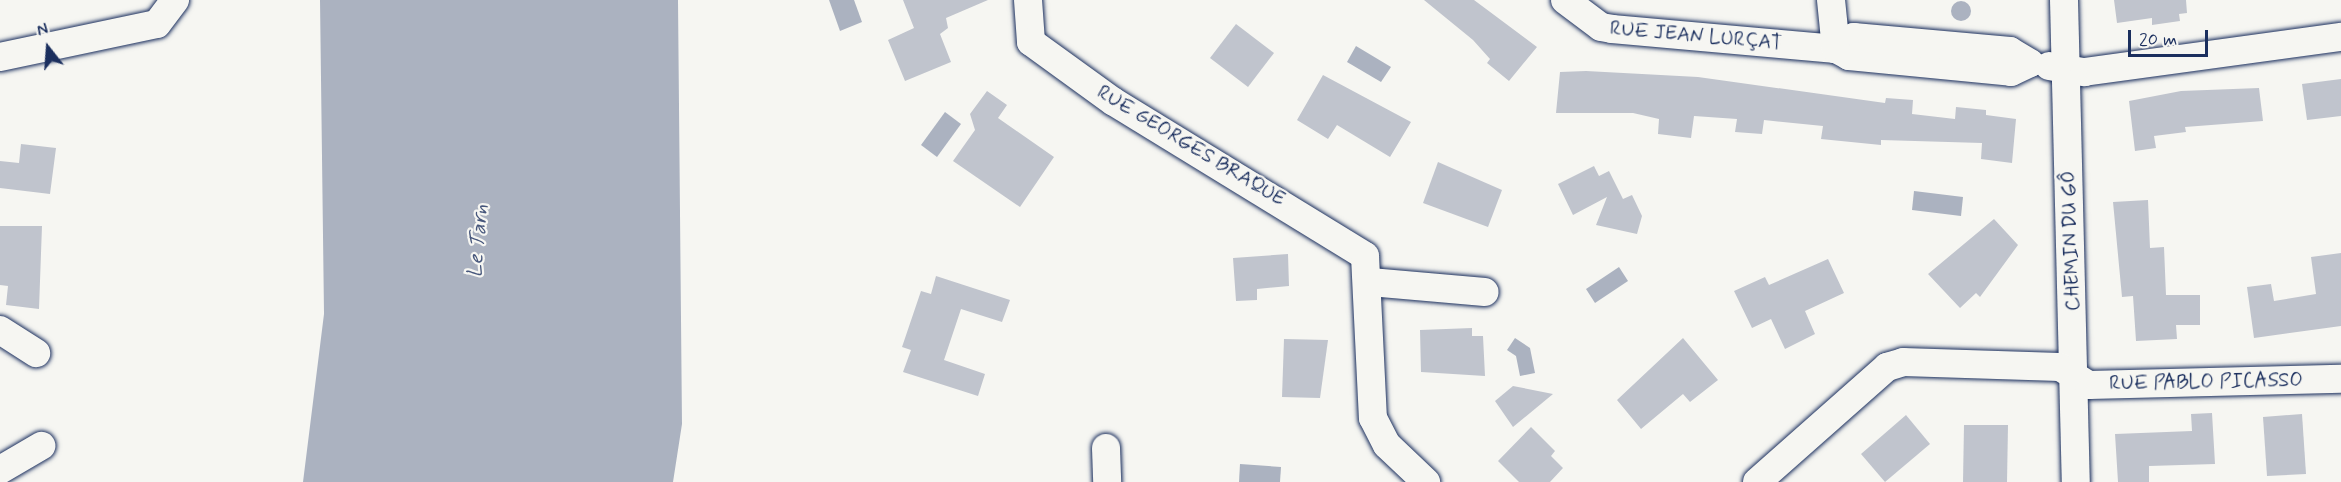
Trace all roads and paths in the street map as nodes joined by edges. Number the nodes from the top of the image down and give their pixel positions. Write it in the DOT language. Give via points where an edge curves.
graph roads {
  1 [pos="175,0"];
  2 [pos="1028,0"];
  3 [pos="1565,0"];
  4 [pos="1831,0"];
  5 [pos="2064,0"];
  6 [pos="2341,37"];
  7 [pos="1836,49"];
  8 [pos="0,57"];
  9 [pos="2067,69"];
  10 [pos="1370,282"];
  11 [pos="1485,292"];
  12 [pos="0,330"];
  13 [pos="36,353"];
  14 [pos="2074,376"];
  15 [pos="2341,378"];
  16 [pos="41,446"];
  17 [pos="1106,448"];
  18 [pos="0,470"];
  19 [pos="1107,482"];
  20 [pos="1426,482"];
  21 [pos="1757,482"];
  22 [pos="2076,482"];
  1 -- 8 [label="street" via="157,24"];
  2 -- 10 [label="street, RUE GEORGES BRAQUE" via="1031,42 1114,102 1347,240 1365,256"];
  3 -- 7 [label="street, RUE JEAN LURÇAT" via="1601,27"];
  4 -- 7 [label="street"];
  5 -- 9 [label="street, CHEMIN DU GÔ"];
  6 -- 9 [label="street, RUE JEAN LURÇAT" via="2084,72"];
  7 -- 9 [label="street, RUE JEAN LURÇAT" via="1849,56 2011,72 2030,63"];
  9 -- 14 [label="street, CHEMIN DU GÔ"];
  10 -- 11 [label="street"];
  10 -- 20 [label="street, RUE GEORGES BRAQUE" via="1373,418 1387,445"];
  12 -- 13 [label="street"];
  14 -- 15 [label="street, RUE PABLO PICASSO" via="2089,385"];
  14 -- 21 [label="street, RUE PABLO PICASSO" via="2060,367 1903,362 1887,367"];
  14 -- 22 [label="street, CHEMIN DU GÔ"];
  16 -- 18 [label="street"];
  17 -- 19 [label="street"];
}
